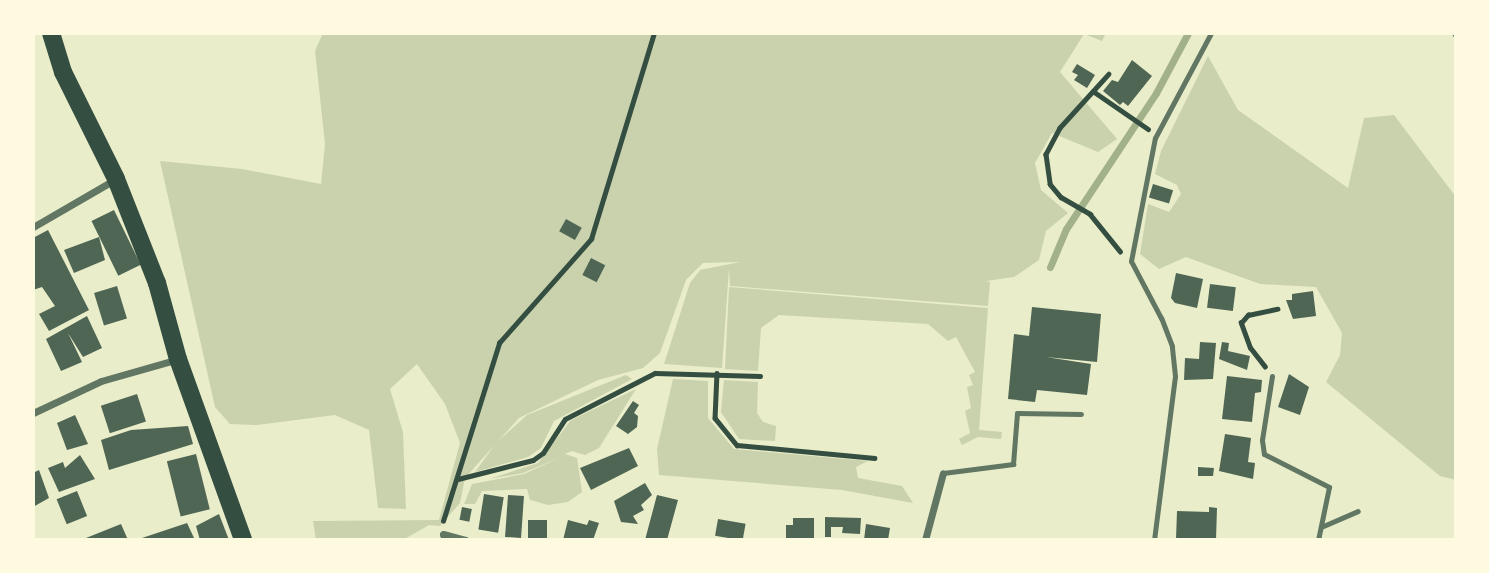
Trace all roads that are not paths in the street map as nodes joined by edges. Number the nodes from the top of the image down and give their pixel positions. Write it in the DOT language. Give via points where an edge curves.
graph roads {
  1 [pos="51,33"];
  2 [pos="1211,33"];
  3 [pos="116,179"];
  4 [pos="33,228"];
  5 [pos="178,359"];
  6 [pos="1272,376"];
  7 [pos="33,413"];
  8 [pos="1081,414"];
  9 [pos="943,474"];
  10 [pos="1358,511"];
  11 [pos="1321,527"];
  12 [pos="243,540"];
  13 [pos="444,540"];
  14 [pos="465,540"];
  15 [pos="925,540"];
  16 [pos="1154,540"];
  17 [pos="1318,540"];
  1 -- 3 [label="main road" via="63,72"];
  2 -- 16 [label="lane" via="1155,138 1131,261 1161,317 1172,346 1175,376"];
  3 -- 4 [label="street"];
  3 -- 5 [label="main road" via="157,283"];
  5 -- 7 [label="street" via="101,381"];
  5 -- 12 [label="main road"];
  6 -- 11 [label="lane" via="1264,454 1329,487"];
  8 -- 9 [label="lane" via="1017,413 1013,464"];
  9 -- 15 [label="street"];
  10 -- 11 [label="lane"];
  11 -- 17 [label="lane"];
  13 -- 14 [label="street" via="443,534"];
}
